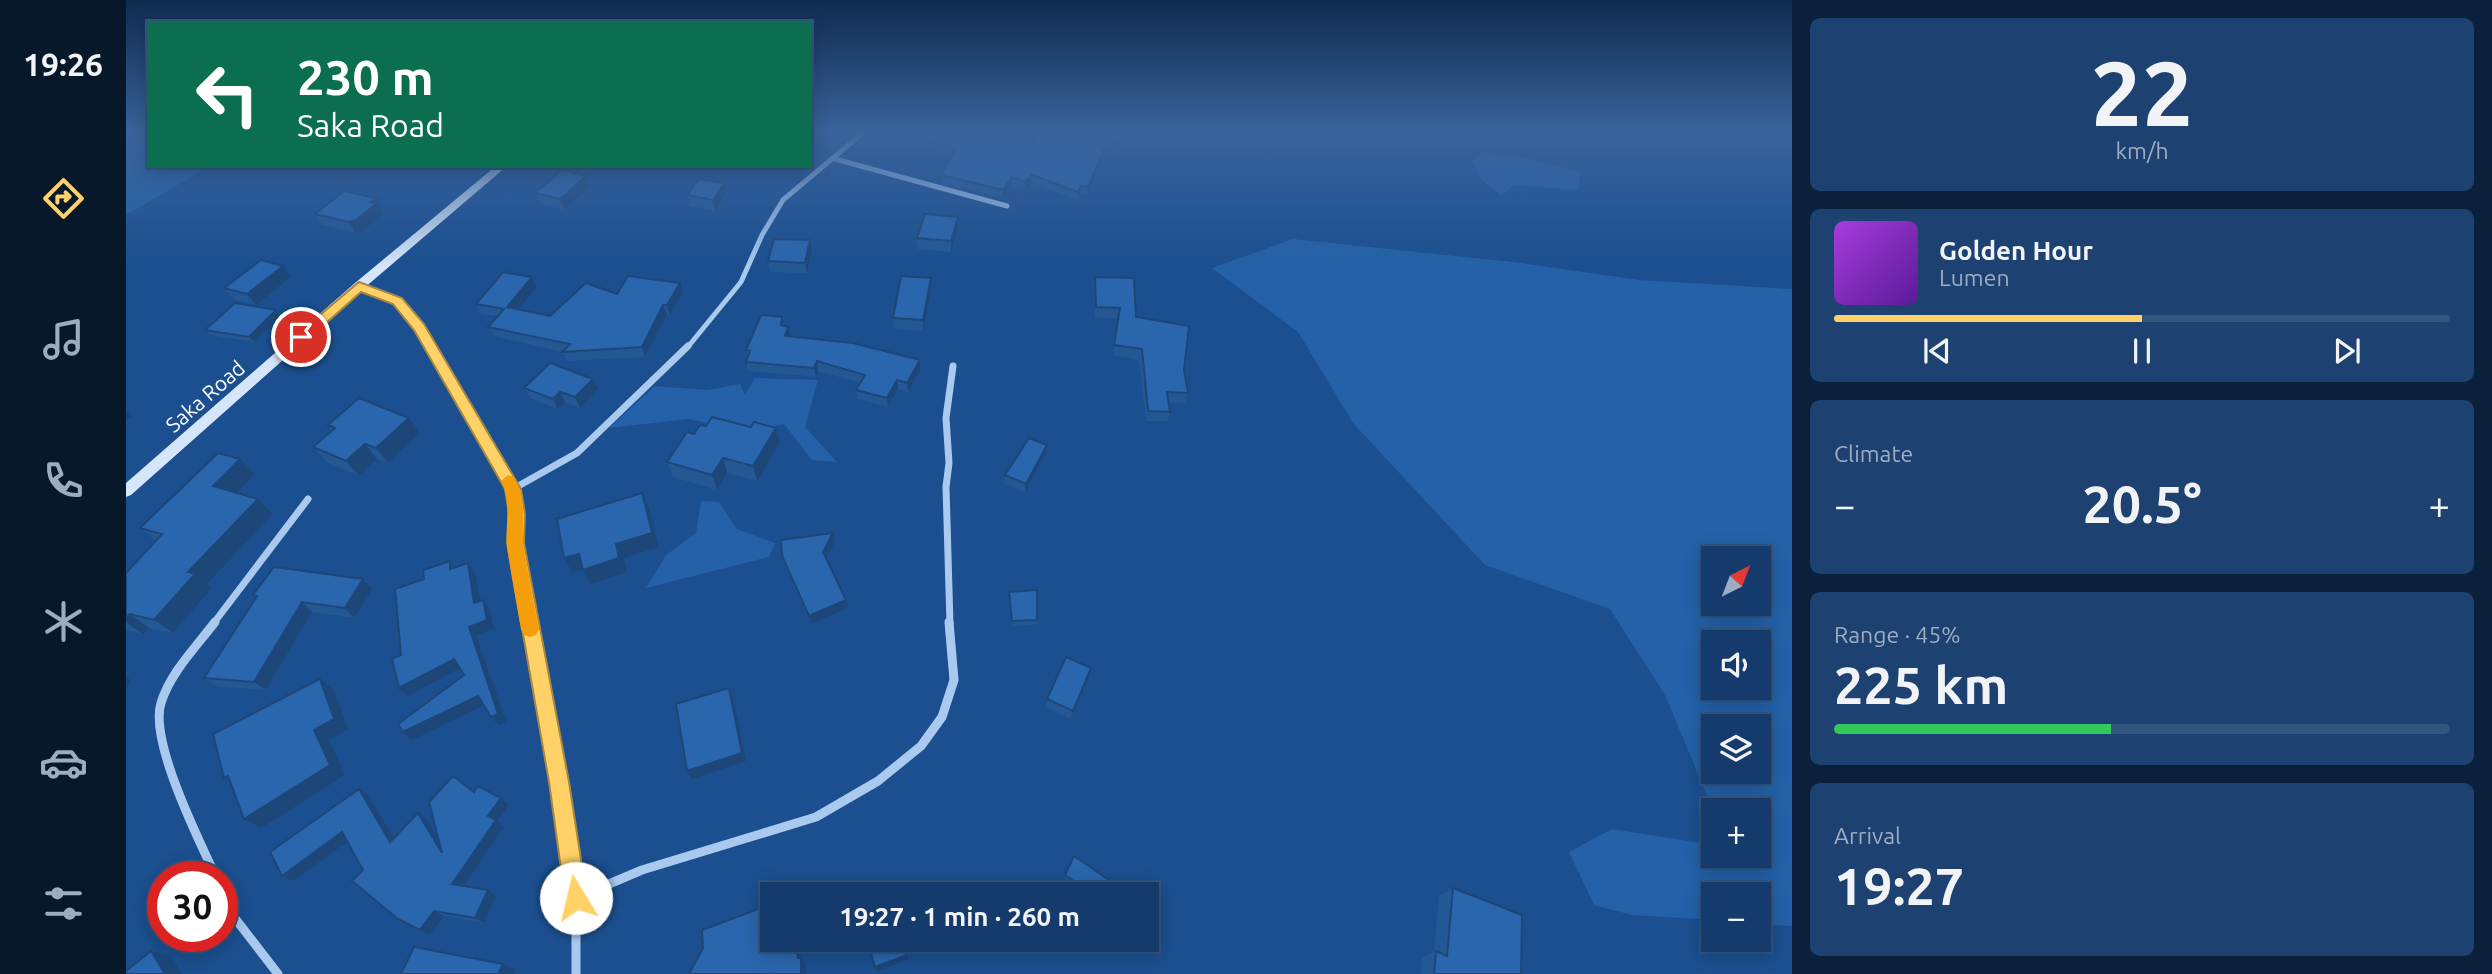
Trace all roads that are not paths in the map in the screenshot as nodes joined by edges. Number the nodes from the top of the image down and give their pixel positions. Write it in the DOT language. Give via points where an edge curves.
graph roads {
  1 [pos="490,176"];
  2 [pos="813,176"];
  3 [pos="899,176"];
  4 [pos="1007,206"];
  5 [pos="359,286"];
  6 [pos="953,366"];
  7 [pos="513,489"];
  8 [pos="126,491"];
  9 [pos="308,499"];
  10 [pos="209,861"];
  11 [pos="576,898"];
  12 [pos="238,922"];
  13 [pos="278,974"];
  14 [pos="576,974"];
  1 -- 5 [label="main road, Saka Road"];
  2 -- 7 [label="street" via="783,200 741,282 693,342 577,453"];
  3 -- 4 [label="street"];
  5 -- 7 [label="street" via="385,295 407,310"];
  5 -- 8 [label="main road, Saka Road"];
  6 -- 11 [label="street" via="946,418 946,487 954,680 942,717 921,746 878,781 816,817 642,870"];
  7 -- 11 [label="street" via="515,543"];
  9 -- 10 [label="street" via="171,680 161,700 158,713 166,752"];
  11 -- 14 [label="street"];
  12 -- 13 [label="street"];
}
